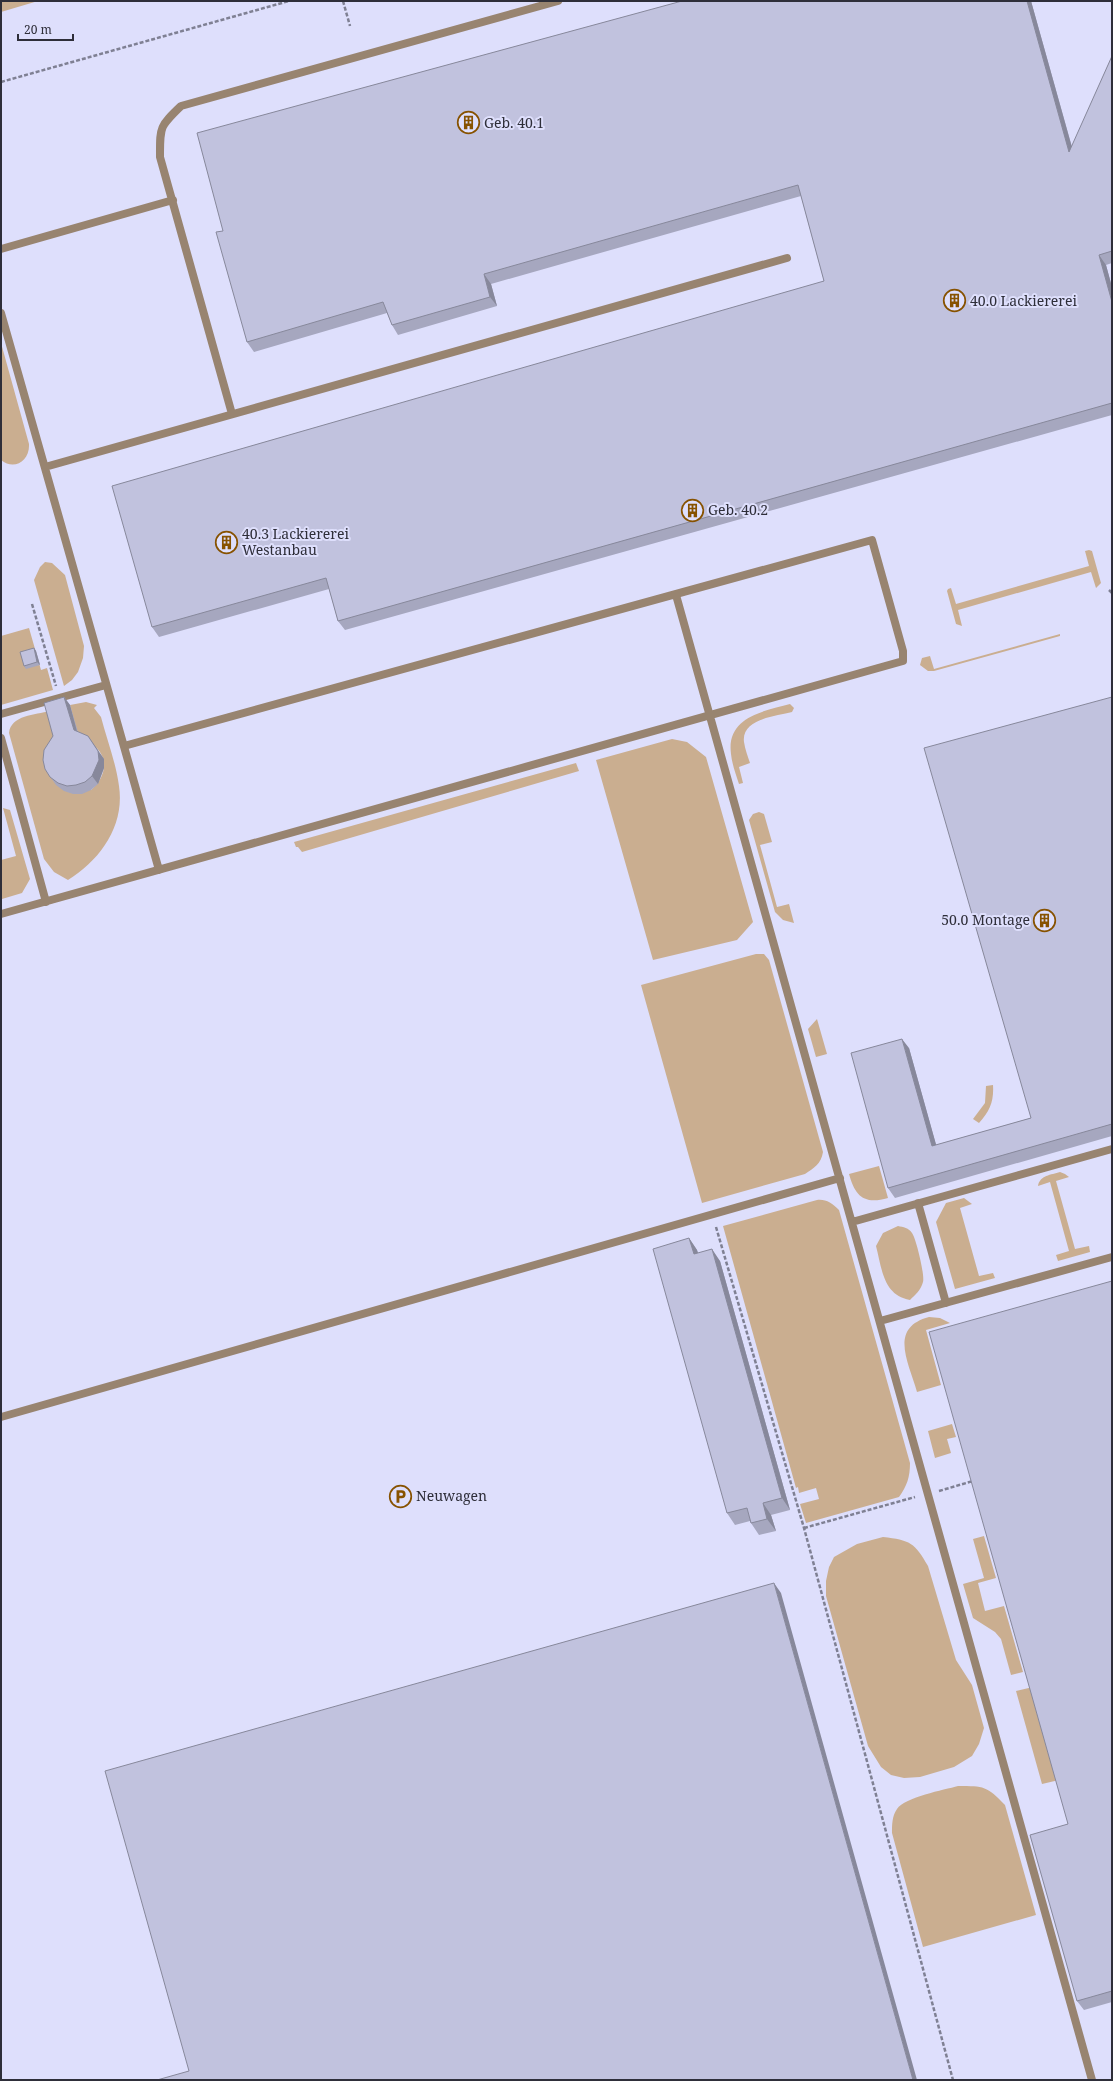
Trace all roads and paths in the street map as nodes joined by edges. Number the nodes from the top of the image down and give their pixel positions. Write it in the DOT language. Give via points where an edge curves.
graph roads {
  1 [pos="289,1"];
  2 [pos="343,1"];
  3 [pos="558,1"];
  4 [pos="350,26"];
  5 [pos="1,82"];
  6 [pos="173,200"];
  7 [pos="1,249"];
  8 [pos="787,258"];
  9 [pos="1,313"];
  10 [pos="232,414"];
  11 [pos="44,467"];
  12 [pos="1109,590"];
  13 [pos="1112,593"];
  14 [pos="676,594"];
  15 [pos="32,604"];
  16 [pos="106,685"];
  17 [pos="59,698"];
  18 [pos="1,714"];
  19 [pos="710,715"];
  20 [pos="1,738"];
  21 [pos="124,746"];
  22 [pos="158,870"];
  23 [pos="46,902"];
  24 [pos="1,914"];
  25 [pos="1112,1149"];
  26 [pos="840,1178"];
  27 [pos="918,1203"];
  28 [pos="713,1214"];
  29 [pos="852,1222"];
  30 [pos="1112,1258"];
  31 [pos="946,1303"];
  32 [pos="880,1321"];
  33 [pos="1,1417"];
  34 [pos="975,1481"];
  35 [pos="928,1494"];
  36 [pos="804,1528"];
  37 [pos="953,2080"];
  38 [pos="1092,2080"];
  1 -- 5 [label="path"];
  2 -- 4 [label="path"];
  3 -- 6 [label="lane" via="181,106 160,130 160,157"];
  6 -- 7 [label="lane"];
  6 -- 10 [label="lane"];
  8 -- 10 [label="lane"];
  9 -- 11 [label="lane"];
  10 -- 11 [label="lane"];
  11 -- 16 [label="lane"];
  12 -- 13 [label="path"];
  14 -- 19 [label="lane"];
  14 -- 19 [label="lane" via="872,540 882,574 903,650 903,661"];
  14 -- 21 [label="lane"];
  15 -- 17 [label="path"];
  16 -- 17 [label="lane"];
  16 -- 21 [label="lane"];
  17 -- 18 [label="lane"];
  19 -- 22 [label="lane"];
  19 -- 26 [label="lane"];
  20 -- 23 [label="lane"];
  21 -- 22 [label="lane"];
  22 -- 23 [label="lane"];
  23 -- 24 [label="lane"];
  25 -- 27 [label="lane"];
  26 -- 28 [label="lane"];
  26 -- 29 [label="lane"];
  27 -- 29 [label="lane"];
  27 -- 31 [label="lane"];
  28 -- 33 [label="lane"];
  28 -- 36 [label="path"];
  29 -- 32 [label="lane"];
  30 -- 31 [label="lane"];
  31 -- 32 [label="lane"];
  32 -- 35 [label="lane"];
  34 -- 35 [label="path"];
  35 -- 36 [label="path"];
  35 -- 38 [label="lane"];
  36 -- 37 [label="path"];
}
